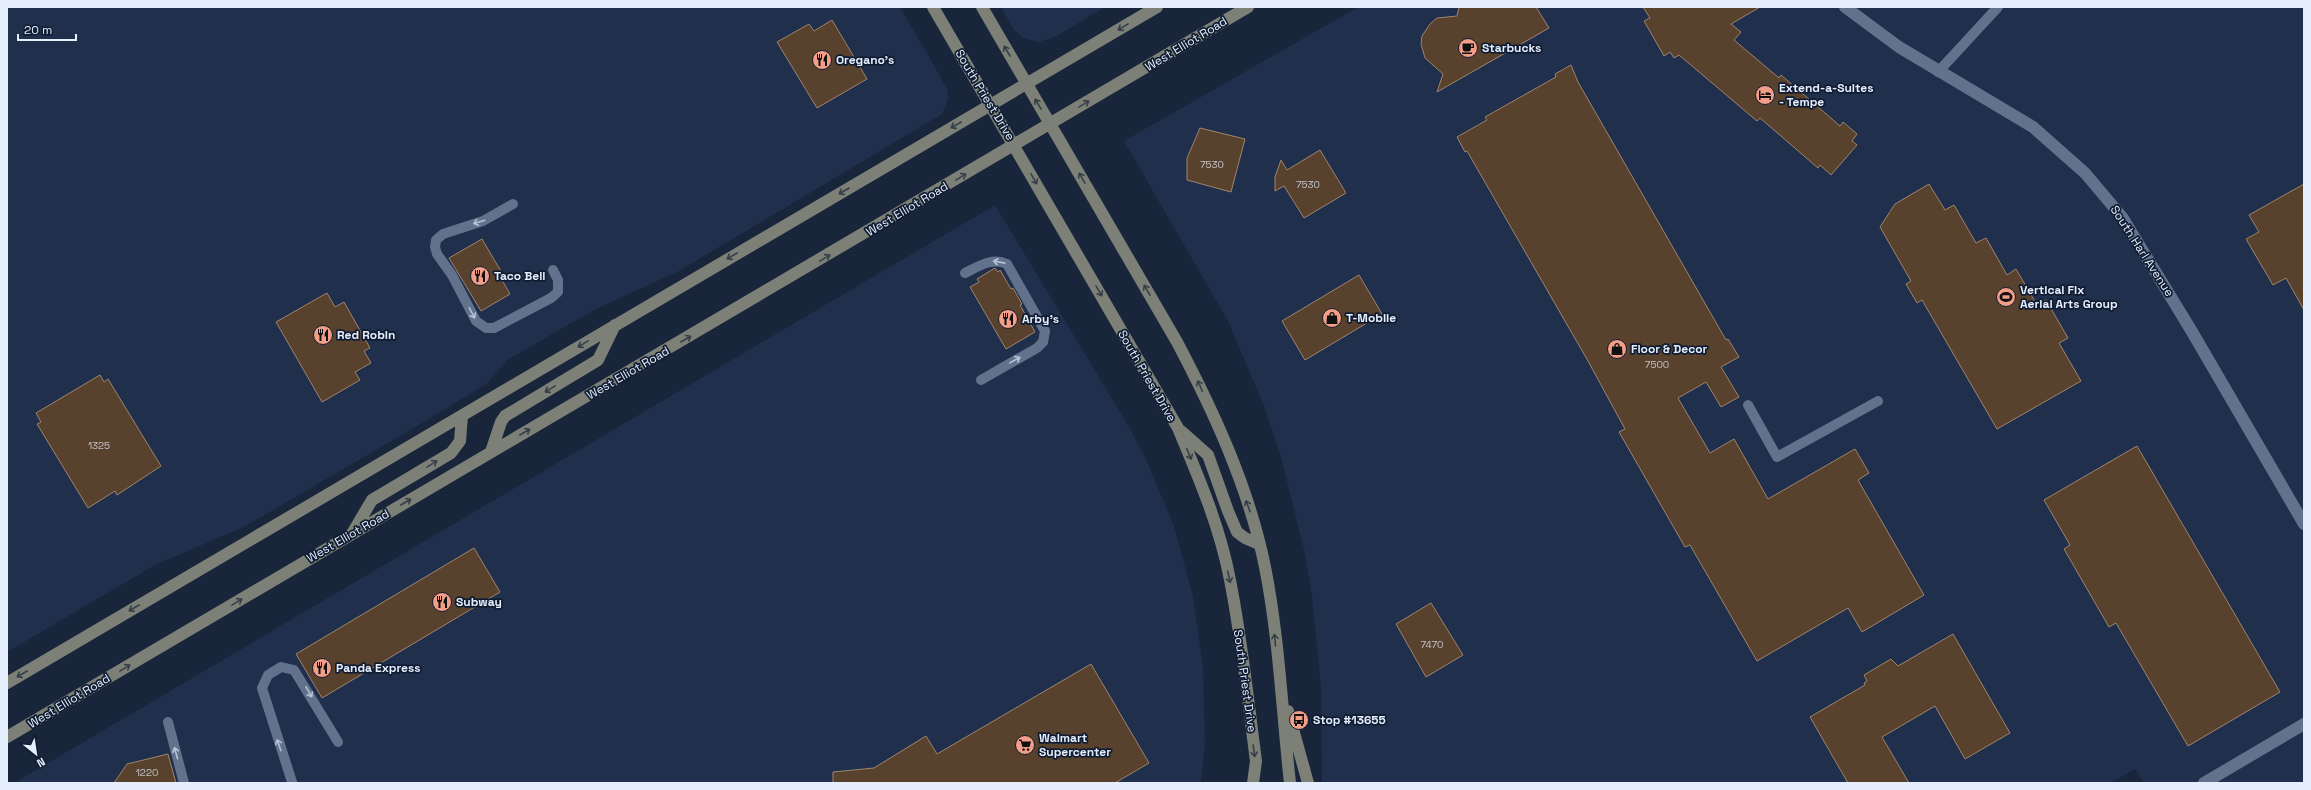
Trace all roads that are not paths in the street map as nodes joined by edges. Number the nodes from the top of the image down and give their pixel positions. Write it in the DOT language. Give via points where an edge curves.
graph roads {
  1 [pos="933,7"];
  2 [pos="982,7"];
  3 [pos="1157,7"];
  4 [pos="1248,7"];
  5 [pos="1845,7"];
  6 [pos="1998,7"];
  7 [pos="1938,72"];
  8 [pos="1026,84"];
  9 [pos="990,106"];
  10 [pos="1050,124"];
  11 [pos="1015,145"];
  12 [pos="513,204"];
  13 [pos="553,270"];
  14 [pos="965,273"];
  15 [pos="615,325"];
  16 [pos="981,380"];
  17 [pos="1878,401"];
  18 [pos="1748,406"];
  19 [pos="462,416"];
  20 [pos="1178,428"];
  21 [pos="492,452"];
  22 [pos="2304,524"];
  23 [pos="353,534"];
  24 [pos="1259,544"];
  25 [pos="1279,679"];
  26 [pos="7,683"];
  27 [pos="168,722"];
  28 [pos="2304,724"];
  29 [pos="7,737"];
  30 [pos="338,742"];
  31 [pos="292,782"];
  32 [pos="184,783"];
  33 [pos="1253,783"];
  34 [pos="1290,783"];
  35 [pos="1308,783"];
  36 [pos="2204,783"];
  1 -- 9 [label="main road, South Priest Drive"];
  8 -- 2 [label="main road, one-way"];
  3 -- 8 [label="main road, one-way"];
  10 -- 4 [label="main road, West Elliot Road, one-way"];
  5 -- 7 [label="street, South Harl Avenue" via="1899,48"];
  6 -- 7 [label="lane"];
  7 -- 22 [label="street, South Harl Avenue" via="2033,127 2085,172 2122,217"];
  8 -- 9 [label="main road"];
  10 -- 8 [label="main road, one-way"];
  9 -- 11 [label="main road, South Priest Drive"];
  9 -- 15 [label="main road, one-way"];
  10 -- 11 [label="main road, West Elliot Road"];
  24 -- 10 [label="main road, one-way" via="1227,449 1198,382 1178,342"];
  11 -- 20 [label="main road, South Priest Drive, one-way"];
  21 -- 11 [label="main road, West Elliot Road, one-way"];
  12 -- 13 [label="lane, one-way" via="483,221 443,234 436,240 437,254 452,275 476,321 486,328 494,328 551,298 558,292 559,286"];
  16 -- 14 [label="lane, one-way" via="1037,348 1043,342 1045,331 1007,264 999,260 991,261"];
  15 -- 19 [label="main road, one-way"];
  15 -- 21 [label="main road, one-way" via="598,360 505,416"];
  17 -- 18 [label="lane" via="1777,457"];
  23 -- 19 [label="main road, one-way" via="372,500 451,453 460,441"];
  19 -- 26 [label="main road, one-way"];
  20 -- 24 [label="main road" via="1208,455 1228,512 1238,532"];
  20 -- 33 [label="main road, South Priest Drive, one-way" via="1211,509 1230,580 1256,762"];
  23 -- 21 [label="main road, West Elliot Road, one-way"];
  29 -- 23 [label="main road, West Elliot Road, one-way"];
  25 -- 24 [label="main road, one-way" via="1273,620"];
  25 -- 34 [label="main road"];
  25 -- 35 [label="main road"];
  32 -- 27 [label="lane, one-way"];
  28 -- 36 [label="street"];
  31 -- 30 [label="lane, one-way" via="262,688 268,674 281,667 294,670"];
}
